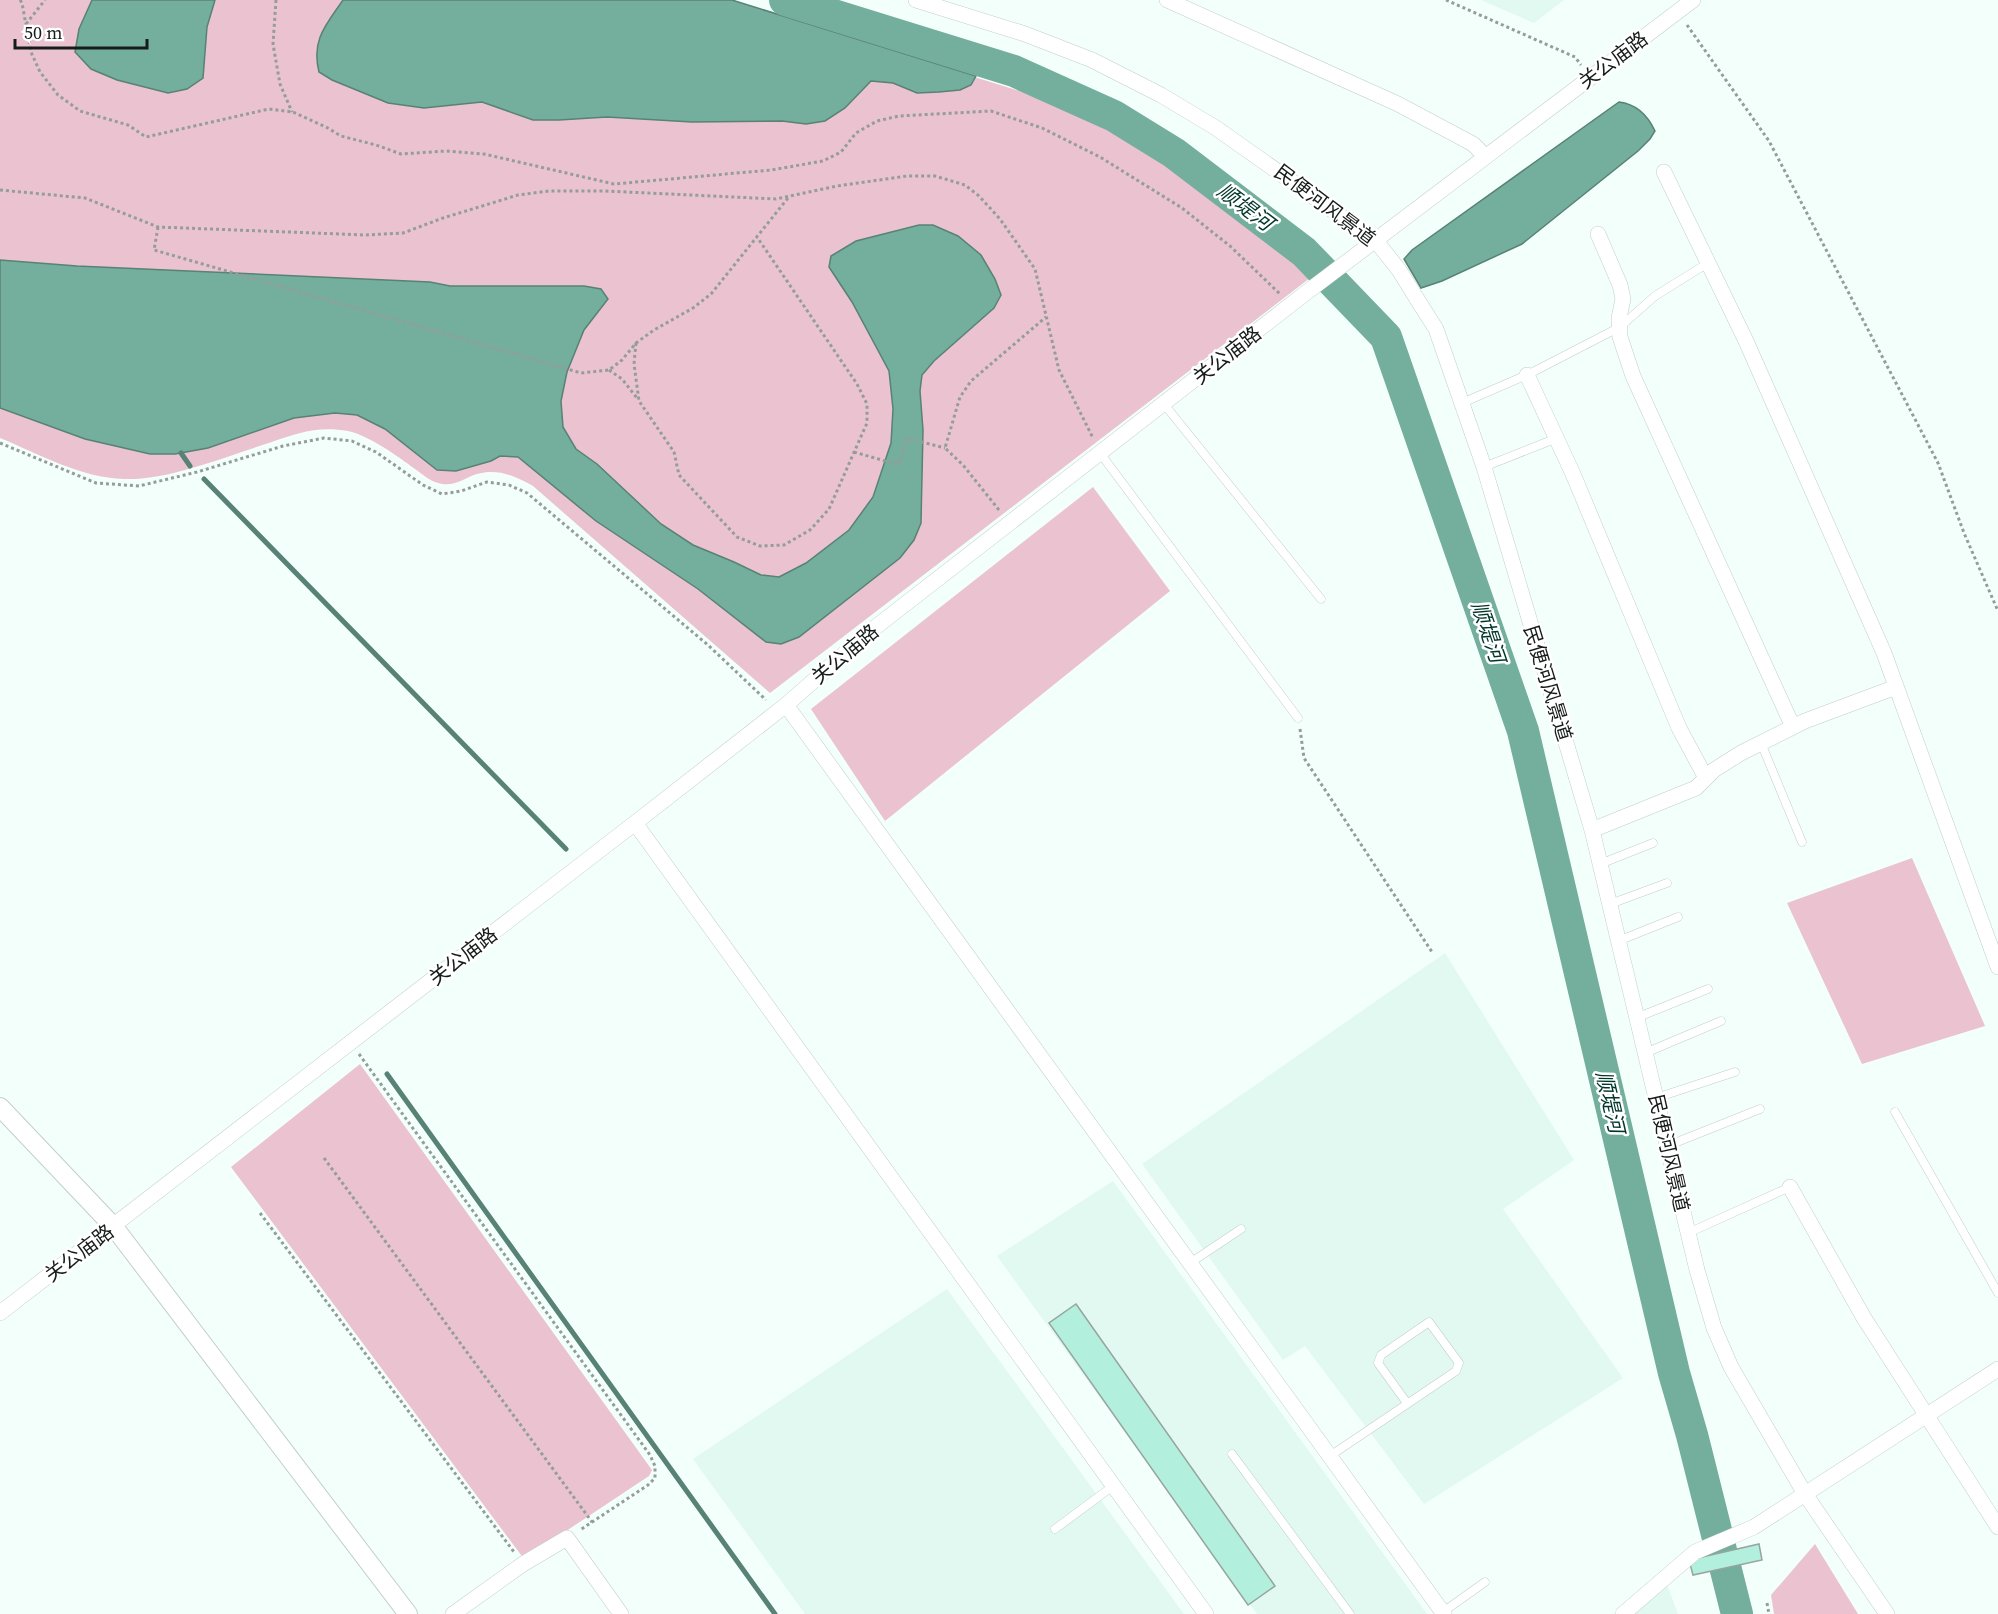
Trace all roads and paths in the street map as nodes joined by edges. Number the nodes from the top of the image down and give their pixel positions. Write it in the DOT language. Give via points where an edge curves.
graph roads {
  1 [pos="20,0"];
  2 [pos="45,0"];
  3 [pos="276,0"];
  4 [pos="915,0"];
  5 [pos="1167,0"];
  6 [pos="1446,0"];
  7 [pos="1693,0"];
  8 [pos="1677,12"];
  9 [pos="26,24"];
  10 [pos="1590,78"];
  11 [pos="292,112"];
  12 [pos="1485,156"];
  13 [pos="1664,172"];
  14 [pos="0,190"];
  15 [pos="789,196"];
  16 [pos="158,227"];
  17 [pos="1598,234"];
  18 [pos="757,237"];
  19 [pos="1376,241"];
  20 [pos="1708,263"];
  21 [pos="1291,304"];
  22 [pos="1046,317"];
  23 [pos="1620,327"];
  24 [pos="636,343"];
  25 [pos="609,370"];
  26 [pos="1527,375"];
  27 [pos="639,401"];
  28 [pos="1462,403"];
  29 [pos="1164,404"];
  30 [pos="1557,438"];
  31 [pos="0,443"];
  32 [pos="945,448"];
  33 [pos="854,452"];
  34 [pos="1100,453"];
  35 [pos="1484,466"];
  36 [pos="1010,524"];
  37 [pos="1321,599"];
  38 [pos="1998,611"];
  39 [pos="1896,687"];
  40 [pos="782,708"];
  41 [pos="1298,718"];
  42 [pos="1794,727"];
  43 [pos="1761,743"];
  44 [pos="1706,778"];
  45 [pos="635,823"];
  46 [pos="1592,830"];
  47 [pos="1802,842"];
  48 [pos="1653,843"];
  49 [pos="1600,864"];
  50 [pos="1667,883"];
  51 [pos="1610,904"];
  52 [pos="1678,917"];
  53 [pos="1618,941"];
  54 [pos="1432,952"];
  55 [pos="1998,968"];
  56 [pos="1708,989"];
  57 [pos="1636,1018"];
  58 [pos="1721,1021"];
  59 [pos="351,1043"];
  60 [pos="1645,1053"];
  61 [pos="1735,1072"];
  62 [pos="1656,1098"];
  63 [pos="0,1107"];
  64 [pos="1760,1109"];
  65 [pos="1895,1112"];
  66 [pos="1667,1146"];
  67 [pos="324,1158"];
  68 [pos="1790,1187"];
  69 [pos="260,1213"];
  70 [pos="114,1227"];
  71 [pos="1241,1229"];
  72 [pos="1688,1233"];
  73 [pos="1190,1263"];
  74 [pos="1998,1293"];
  75 [pos="0,1313"];
  76 [pos="1998,1369"];
  77 [pos="1407,1403"];
  78 [pos="1927,1415"];
  79 [pos="1232,1454"];
  80 [pos="1329,1456"];
  81 [pos="1113,1486"];
  82 [pos="1805,1494"];
  83 [pos="592,1522"];
  84 [pos="1998,1527"];
  85 [pos="1055,1529"];
  86 [pos="567,1538"];
  87 [pos="523,1564"];
  88 [pos="1485,1582"];
  89 [pos="1767,1603"];
  90 [pos="1443,1613"];
  91 [pos="408,1614"];
  92 [pos="453,1614"];
  93 [pos="621,1614"];
  94 [pos="1206,1614"];
  95 [pos="1350,1614"];
  96 [pos="1623,1614"];
  97 [pos="1769,1614"];
  98 [pos="1887,1614"];
  1 -- 9 [label="path"];
  2 -- 9 [label="path"];
  3 -- 11 [label="path" via="273,44 280,84"];
  4 -- 19 [label="street, 民便河风景道" via="1025,34 1092,60 1161,94"];
  5 -- 12 [label="street" via="1398,104 1473,144"];
  6 -- 10 [label="path" via="1575,57"];
  7 -- 8 [label="street, 关公庙路"];
  8 -- 10 [label="street, 关公庙路"];
  8 -- 38 [label="path" via="1769,141 1938,463"];
  9 -- 11 [label="path" via="31,52 40,72 58,95 80,111 128,126 146,137 269,109"];
  10 -- 12 [label="street, 关公庙路"];
  11 -- 21 [label="path" via="340,136 401,154 484,154 614,184 760,171 823,160 841,152 856,133 877,121 899,116 991,111 1042,128 1100,157 1182,208 1230,246"];
  12 -- 19 [label="street, 关公庙路"];
  13 -- 20 [label="street"];
  14 -- 16 [label="path" via="85,198"];
  15 -- 16 [label="path" via="776,199 549,190 518,195 403,233"];
  15 -- 18 [label="path"];
  15 -- 22 [label="path" via="907,176 935,176 965,186 1000,219 1035,269"];
  16 -- 25 [label="path" via="154,250 581,373"];
  17 -- 23 [label="street" via="1620,285"];
  18 -- 24 [label="path" via="711,294"];
  18 -- 33 [label="path" via="867,404 867,423"];
  19 -- 21 [label="street, 关公庙路"];
  19 -- 28 [label="street, 民便河风景道" via="1436,329"];
  20 -- 23 [label="lane" via="1655,296"];
  20 -- 39 [label="street" via="1751,352"];
  21 -- 29 [label="street, 关公庙路"];
  22 -- 32 [label="path" via="971,381 960,397"];
  22 -- 34 [label="path" via="1059,370"];
  23 -- 26 [label="lane"];
  23 -- 42 [label="street" via="1633,376"];
  24 -- 25 [label="path"];
  24 -- 27 [label="path" via="634,364"];
  25 -- 27 [label="path" via="622,379"];
  26 -- 28 [label="lane"];
  26 -- 30 [label="street"];
  27 -- 33 [label="path" via="674,452 679,475 737,537 760,546 784,545 810,530 829,509"];
  28 -- 35 [label="street, 民便河风景道"];
  29 -- 34 [label="street, 关公庙路"];
  29 -- 37 [label="lane"];
  30 -- 35 [label="lane"];
  30 -- 44 [label="street" via="1679,728"];
  31 -- 40 [label="path" via="96,483 139,486 324,438 351,441 376,452 442,494 487,482 509,485 527,493"];
  32 -- 33 [label="path" via="906,438 899,465"];
  32 -- 36 [label="path"];
  34 -- 36 [label="street, 关公庙路"];
  34 -- 41 [label="lane"];
  35 -- 46 [label="street, 民便河风景道"];
  36 -- 40 [label="street, 关公庙路" via="868,633"];
  39 -- 42 [label="street"];
  39 -- 55 [label="street"];
  40 -- 45 [label="street, 关公庙路"];
  40 -- 73 [label="street"];
  41 -- 54 [label="path" via="1304,758"];
  42 -- 43 [label="street"];
  43 -- 44 [label="street"];
  43 -- 47 [label="lane"];
  44 -- 46 [label="street" via="1696,788"];
  45 -- 59 [label="street, 关公庙路"];
  45 -- 81 [label="street"];
  46 -- 49 [label="street, 民便河风景道"];
  48 -- 49 [label="lane"];
  49 -- 51 [label="street, 民便河风景道"];
  50 -- 51 [label="lane"];
  51 -- 53 [label="street, 民便河风景道"];
  52 -- 53 [label="lane"];
  53 -- 57 [label="street, 民便河风景道"];
  56 -- 57 [label="lane"];
  57 -- 60 [label="street, 民便河风景道"];
  58 -- 60 [label="lane"];
  59 -- 70 [label="street, 关公庙路"];
  59 -- 83 [label="path" via="655,1466 655,1478"];
  60 -- 62 [label="street, 民便河风景道"];
  61 -- 62 [label="lane"];
  62 -- 66 [label="street, 民便河风景道"];
  63 -- 70 [label="street"];
  64 -- 66 [label="lane"];
  65 -- 74 [label="lane"];
  66 -- 72 [label="street, 民便河风景道"];
  67 -- 83 [label="path"];
  68 -- 72 [label="lane"];
  68 -- 78 [label="street" via="1864,1318"];
  69 -- 87 [label="path"];
  70 -- 75 [label="street, 关公庙路"];
  70 -- 91 [label="street"];
  71 -- 73 [label="lane"];
  72 -- 82 [label="street, 民便河风景道" via="1714,1328 1731,1368"];
  73 -- 80 [label="street"];
  76 -- 78 [label="street"];
  77 -- 77 [label="lane" via="1455,1371 1459,1363 1429,1322 1382,1355 1378,1363"];
  77 -- 80 [label="lane"];
  78 -- 82 [label="street"];
  78 -- 84 [label="street"];
  79 -- 95 [label="lane"];
  80 -- 90 [label="street"];
  81 -- 85 [label="lane"];
  81 -- 94 [label="street"];
  82 -- 96 [label="street" via="1754,1527 1695,1552"];
  82 -- 98 [label="street, 民便河风景道"];
  83 -- 86 [label="path"];
  86 -- 87 [label="street"];
  86 -- 93 [label="street"];
  87 -- 92 [label="street"];
  88 -- 90 [label="lane"];
  89 -- 97 [label="path"];
}
